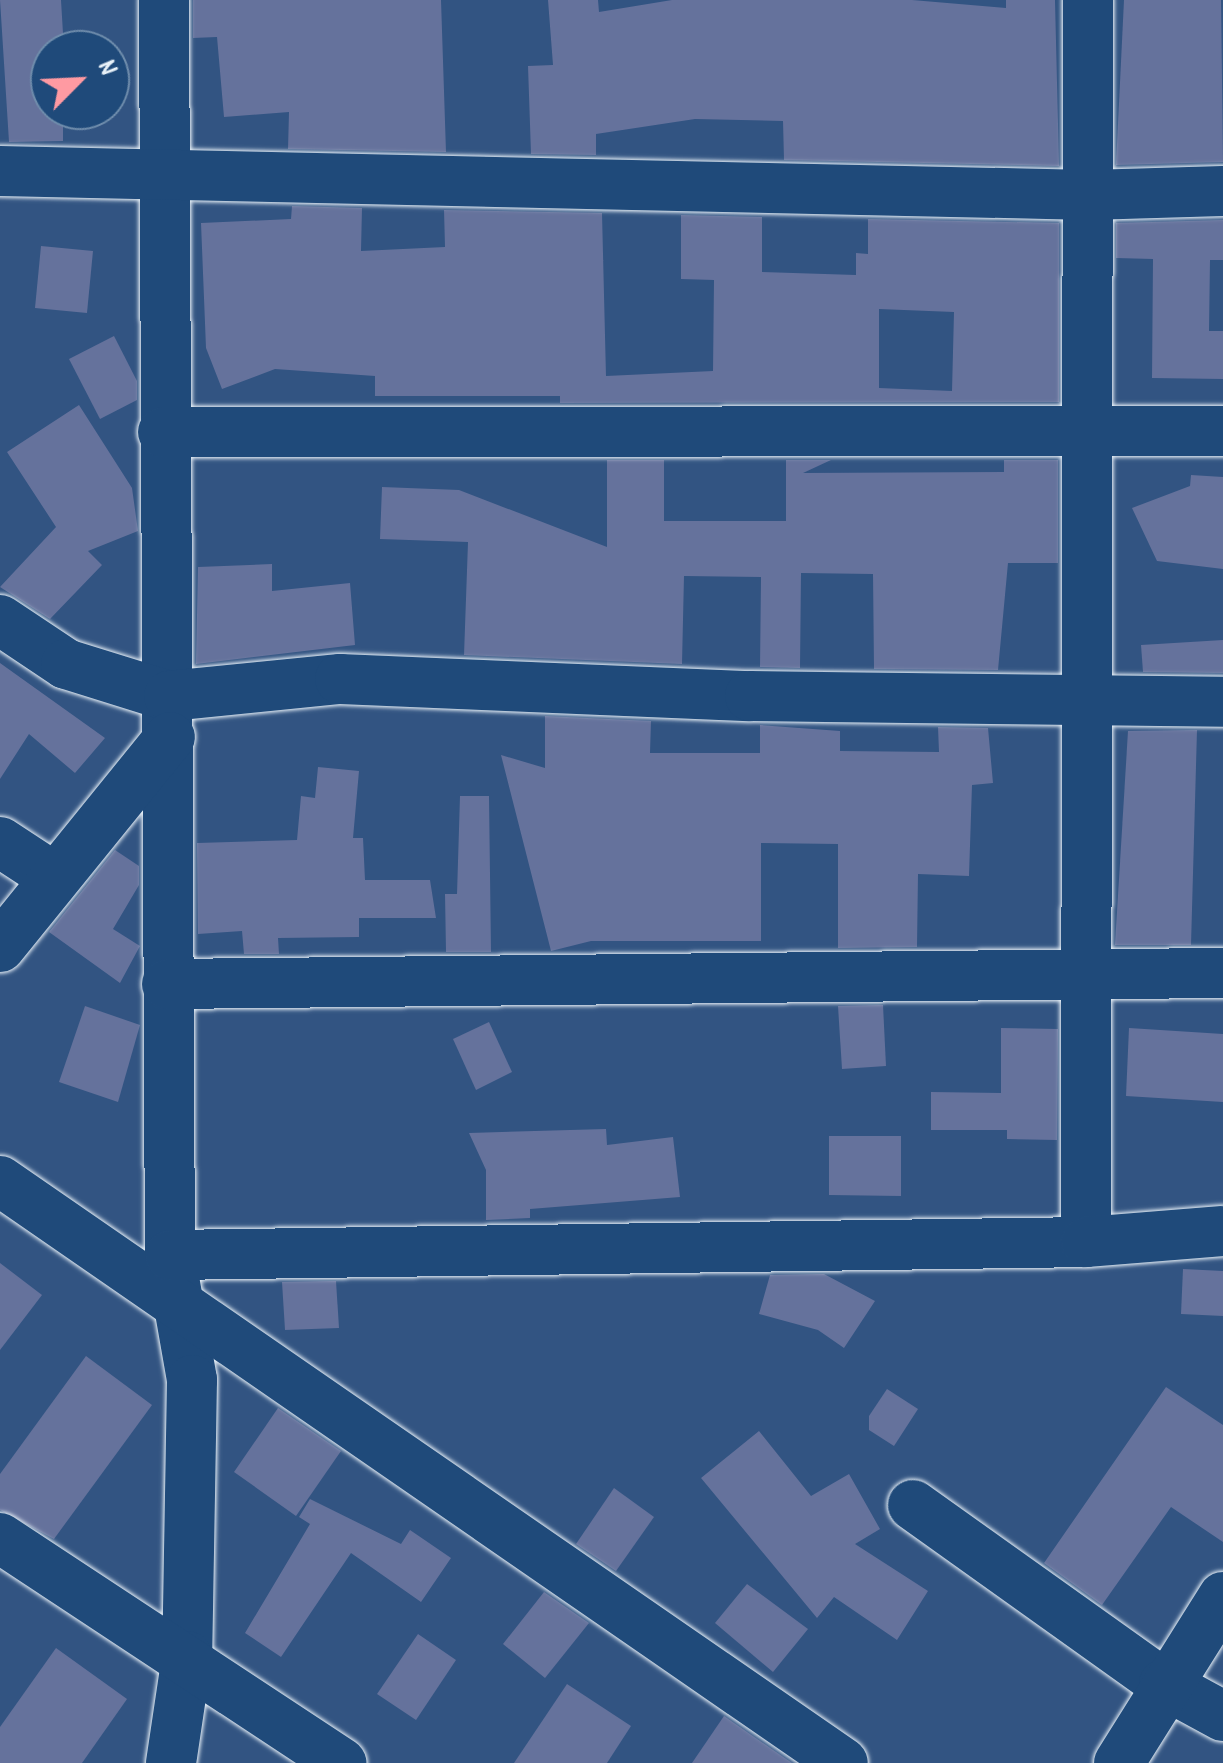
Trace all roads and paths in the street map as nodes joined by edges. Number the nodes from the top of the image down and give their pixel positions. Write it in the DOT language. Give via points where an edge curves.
graph roads {
  1 [pos="164,0"];
  2 [pos="1088,0"];
  3 [pos="0,171"];
  4 [pos="161,177"];
  5 [pos="1223,191"];
  6 [pos="1089,195"];
  7 [pos="1092,430"];
  8 [pos="1223,431"];
  9 [pos="163,432"];
  10 [pos="0,620"];
  11 [pos="1090,700"];
  12 [pos="1223,702"];
  13 [pos="169,717"];
  14 [pos="0,842"];
  15 [pos="56,878"];
  16 [pos="0,946"];
  17 [pos="1223,972"];
  18 [pos="1088,976"];
  19 [pos="167,984"];
  20 [pos="0,1181"];
  21 [pos="1223,1231"];
  22 [pos="1086,1242"];
  23 [pos="170,1256"];
  24 [pos="180,1310"];
  25 [pos="913,1505"];
  26 [pos="0,1538"];
  27 [pos="1223,1597"];
  28 [pos="187,1656"];
  29 [pos="1164,1684"];
  30 [pos="1223,1716"];
  31 [pos="171,1763"];
  32 [pos="341,1763"];
  33 [pos="843,1763"];
  34 [pos="1119,1763"];
  1 -- 4 [label="street"];
  2 -- 6 [label="street"];
  3 -- 4 [label="street"];
  4 -- 6 [label="street"];
  4 -- 9 [label="street"];
  5 -- 6 [label="street"];
  6 -- 7 [label="street"];
  7 -- 8 [label="street"];
  7 -- 9 [label="street"];
  7 -- 11 [label="street"];
  9 -- 13 [label="street"];
  10 -- 13 [label="street" via="66,664"];
  11 -- 12 [label="street"];
  11 -- 13 [label="street" via="750,696 340,679"];
  11 -- 18 [label="street"];
  13 -- 15 [label="street"];
  13 -- 19 [label="street"];
  14 -- 15 [label="street"];
  15 -- 16 [label="street"];
  17 -- 18 [label="street"];
  18 -- 19 [label="street"];
  18 -- 22 [label="street"];
  19 -- 23 [label="street"];
  20 -- 24 [label="street"];
  21 -- 22 [label="street"];
  22 -- 23 [label="street"];
  23 -- 24 [label="street"];
  24 -- 28 [label="street" via="192,1380"];
  24 -- 33 [label="street"];
  25 -- 29 [label="street"];
  26 -- 28 [label="street"];
  27 -- 29 [label="street"];
  28 -- 31 [label="street"];
  28 -- 32 [label="street"];
  29 -- 30 [label="street"];
  29 -- 34 [label="street"];
}
